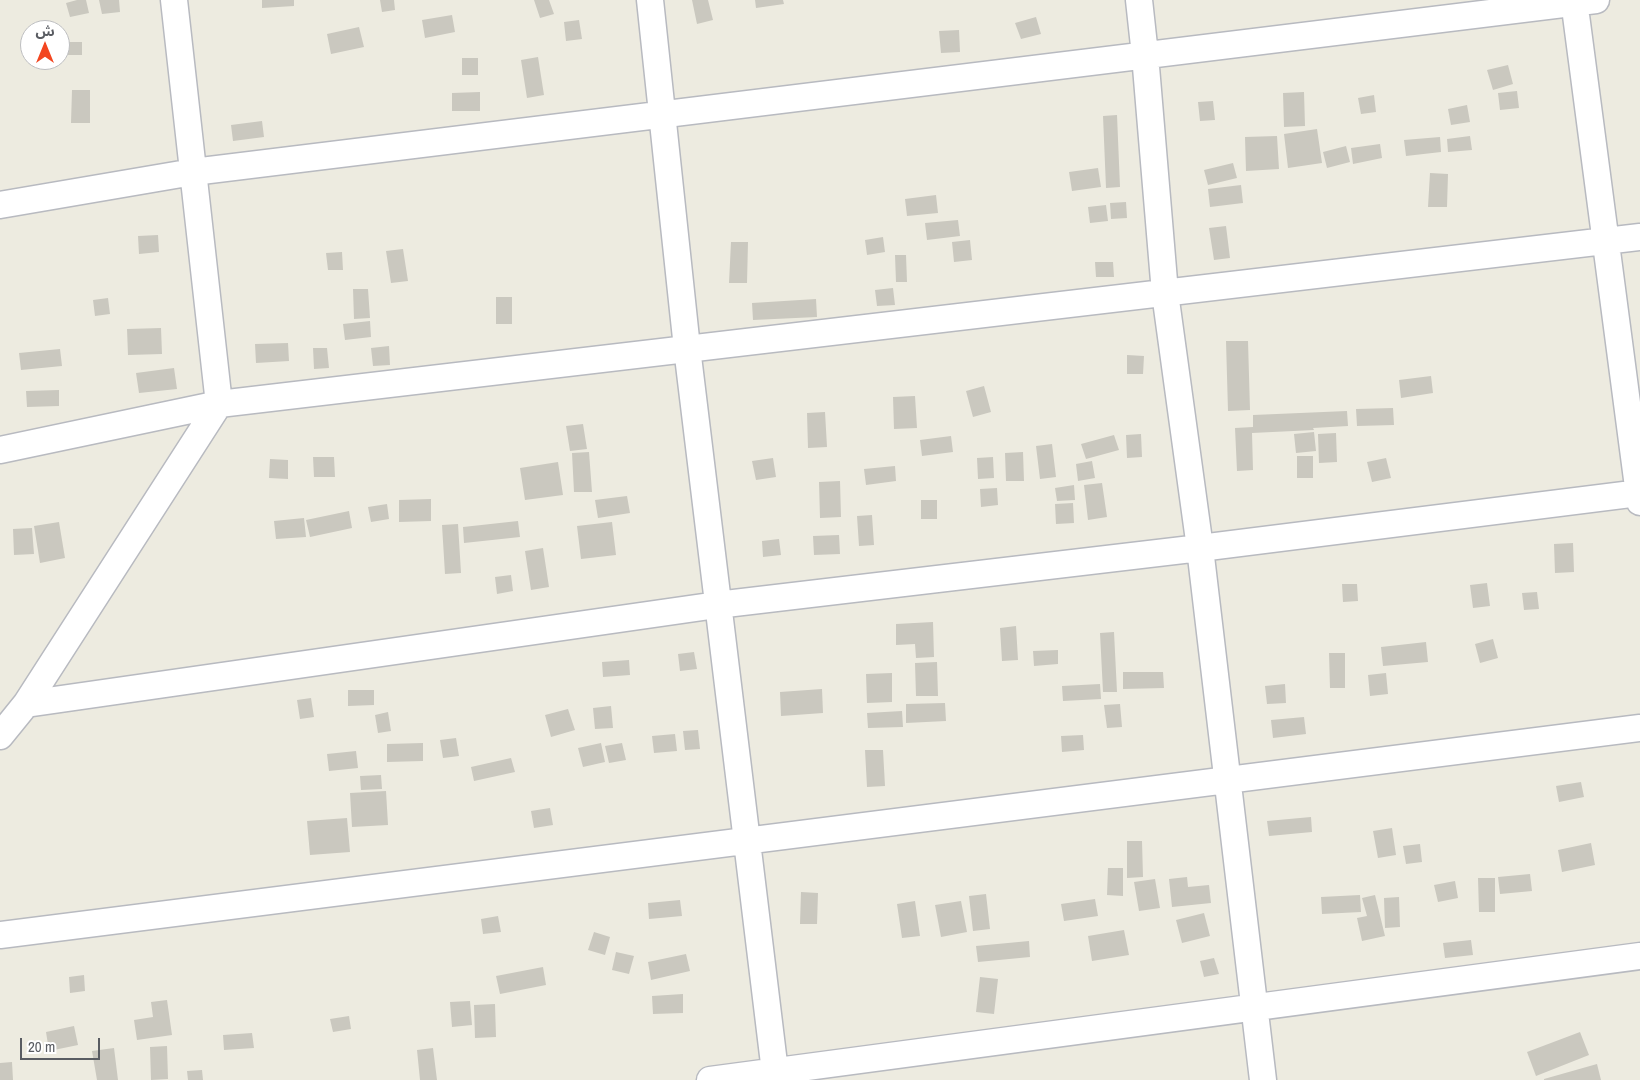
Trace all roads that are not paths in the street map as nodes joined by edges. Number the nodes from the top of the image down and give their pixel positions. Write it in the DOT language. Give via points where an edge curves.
graph roads {
  1 [pos="174,0"];
  2 [pos="650,0"];
  3 [pos="1139,0"];
  4 [pos="1581,1"];
  5 [pos="1145,55"];
  6 [pos="663,114"];
  7 [pos="193,172"];
  8 [pos="0,205"];
  9 [pos="1640,237"];
  10 [pos="1606,241"];
  11 [pos="1165,294"];
  12 [pos="687,348"];
  13 [pos="219,404"];
  14 [pos="0,450"];
  15 [pos="1640,496"];
  16 [pos="1200,548"];
  17 [pos="718,605"];
  18 [pos="26,704"];
  19 [pos="1640,728"];
  20 [pos="0,736"];
  21 [pos="1228,780"];
  22 [pos="748,840"];
  23 [pos="0,935"];
  24 [pos="1640,956"];
  25 [pos="1255,1008"];
  26 [pos="776,1076"];
  27 [pos="710,1080"];
  28 [pos="1263,1080"];
  1 -- 7 [label="street"];
  2 -- 6 [label="street"];
  3 -- 5 [label="street"];
  4 -- 5 [label="street"];
  4 -- 10 [label="street"];
  5 -- 6 [label="street"];
  5 -- 11 [label="street"];
  6 -- 7 [label="street"];
  6 -- 12 [label="street"];
  7 -- 8 [label="street"];
  7 -- 13 [label="street"];
  9 -- 10 [label="street"];
  10 -- 11 [label="street"];
  10 -- 15 [label="street"];
  11 -- 12 [label="street"];
  11 -- 16 [label="street"];
  12 -- 13 [label="street"];
  12 -- 17 [label="street"];
  13 -- 14 [label="street"];
  13 -- 18 [label="street"];
  15 -- 16 [label="street"];
  16 -- 17 [label="street"];
  16 -- 21 [label="street"];
  17 -- 18 [label="street"];
  17 -- 22 [label="street"];
  18 -- 20 [label="street"];
  19 -- 21 [label="street"];
  21 -- 22 [label="street"];
  21 -- 25 [label="street"];
  22 -- 23 [label="street"];
  22 -- 26 [label="street"];
  24 -- 25 [label="street"];
  25 -- 26 [label="street"];
  25 -- 28 [label="street"];
  26 -- 27 [label="street"];
}
